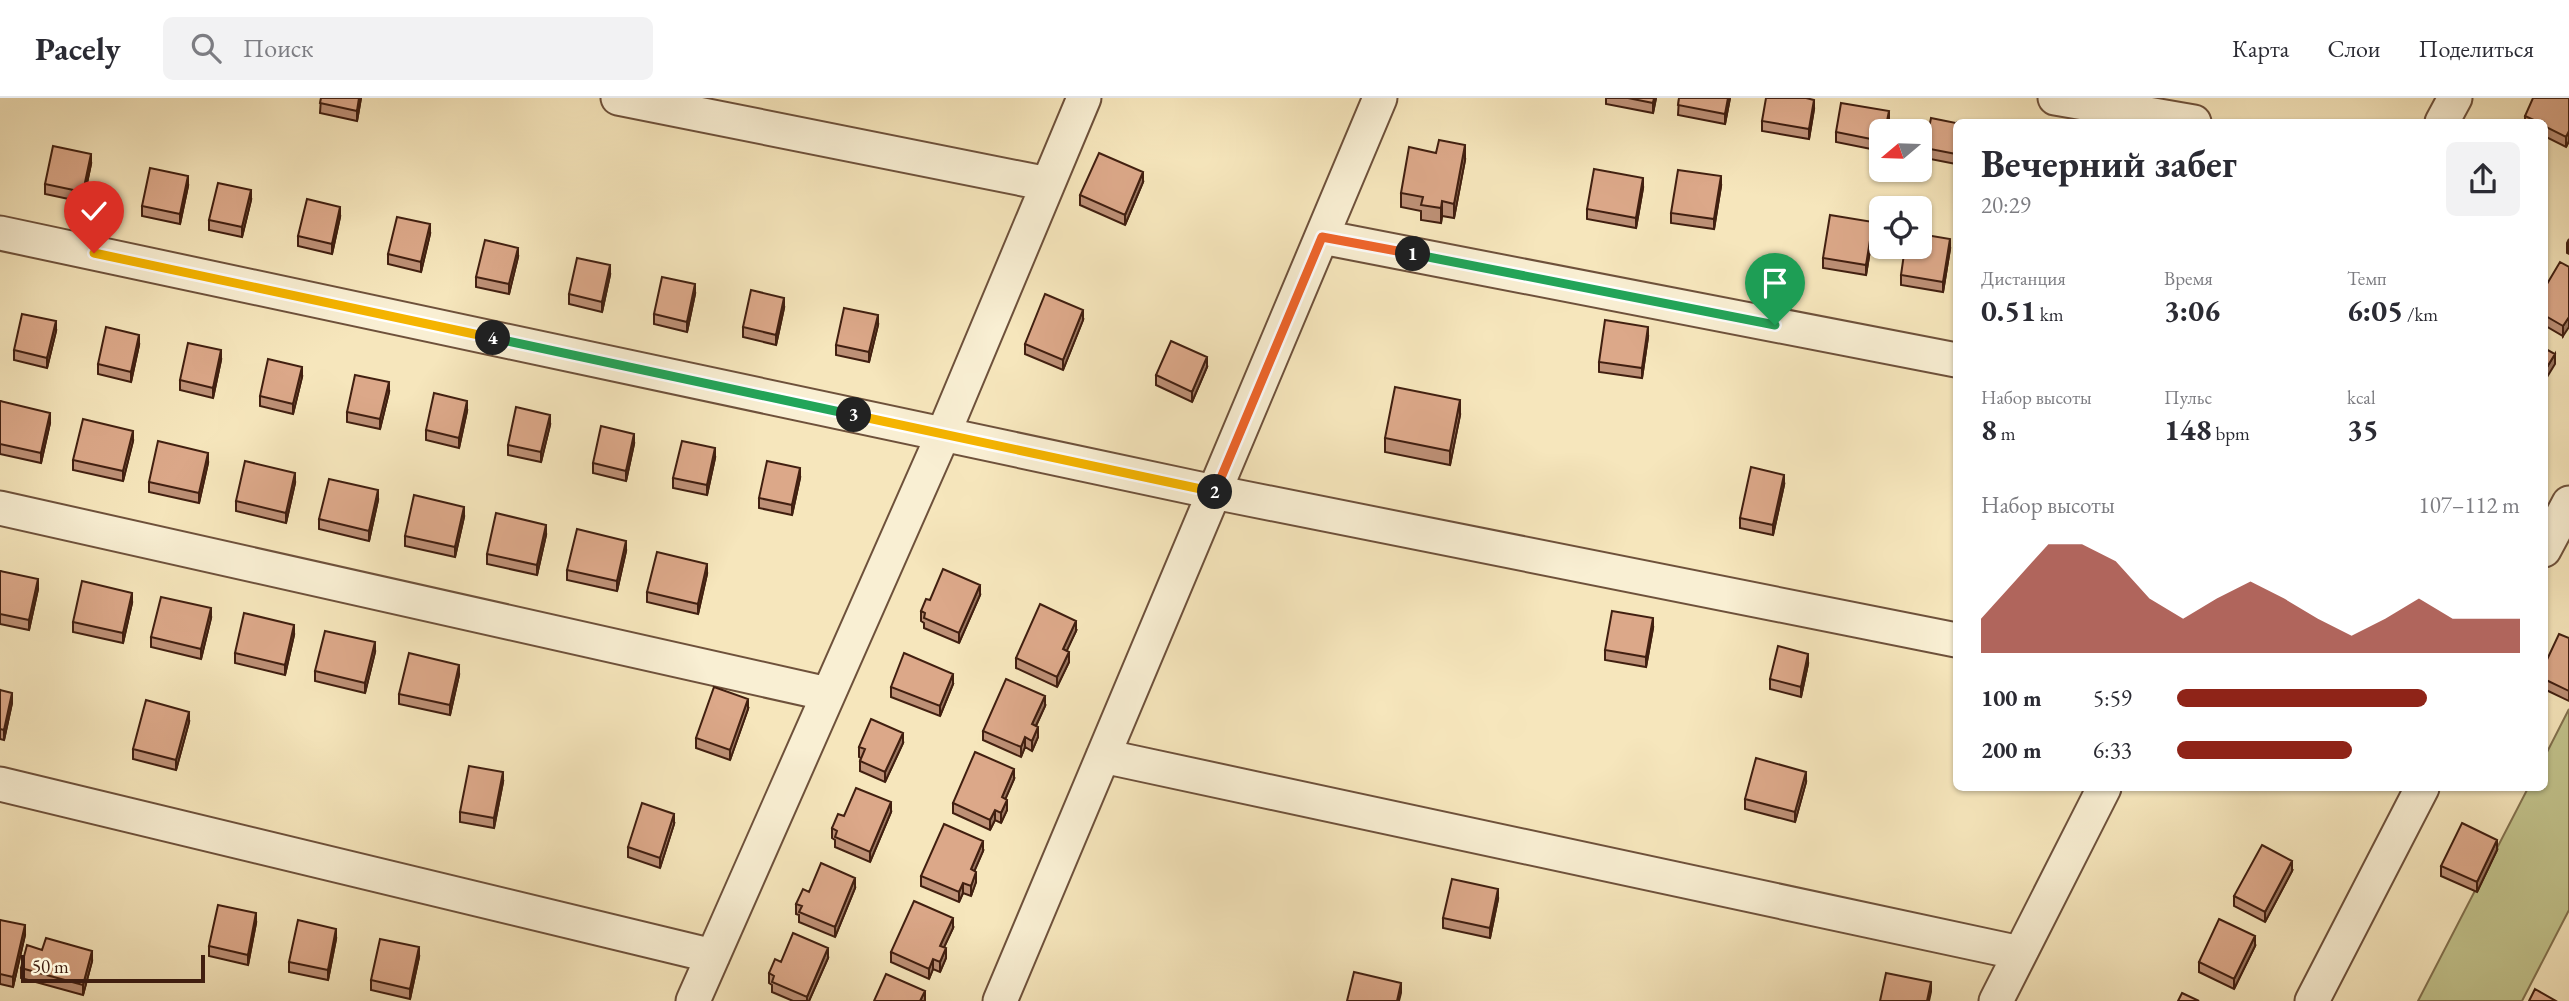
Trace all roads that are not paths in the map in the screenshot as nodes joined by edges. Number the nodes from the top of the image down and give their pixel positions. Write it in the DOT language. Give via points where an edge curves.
graph roads {
  1 [pos="618,98"];
  2 [pos="1084,98"];
  3 [pos="1380,98"];
  4 [pos="2055,98"];
  5 [pos="2455,98"];
  6 [pos="2177,119"];
  7 [pos="2444,119"];
  8 [pos="1048,184"];
  9 [pos="0,233"];
  10 [pos="1322,237"];
  11 [pos="1953,359"];
  12 [pos="943,434"];
  13 [pos="1214,492"];
  14 [pos="2569,503"];
  15 [pos="0,508"];
  16 [pos="2548,542"];
  17 [pos="1953,639"];
  18 [pos="828,694"];
  19 [pos="1104,755"];
  20 [pos="0,785"];
  21 [pos="2103,791"];
  22 [pos="2420,791"];
  23 [pos="2020,953"];
  24 [pos="713,956"];
  25 [pos="693,1001"];
  26 [pos="1000,1001"];
  27 [pos="1996,1001"];
  28 [pos="2312,1001"];
  1 -- 8 [label="street"];
  2 -- 8 [label="street"];
  3 -- 10 [label="street"];
  4 -- 6 [label="street"];
  5 -- 7 [label="street"];
  8 -- 12 [label="street"];
  9 -- 12 [label="street"];
  10 -- 11 [label="street"];
  10 -- 13 [label="street"];
  12 -- 13 [label="street"];
  12 -- 18 [label="street"];
  13 -- 17 [label="street"];
  13 -- 19 [label="street"];
  14 -- 16 [label="street"];
  15 -- 18 [label="street"];
  18 -- 24 [label="street"];
  19 -- 23 [label="street"];
  19 -- 26 [label="street"];
  20 -- 24 [label="street"];
  21 -- 23 [label="street"];
  22 -- 28 [label="street"];
  23 -- 27 [label="street"];
  24 -- 25 [label="street"];
}
